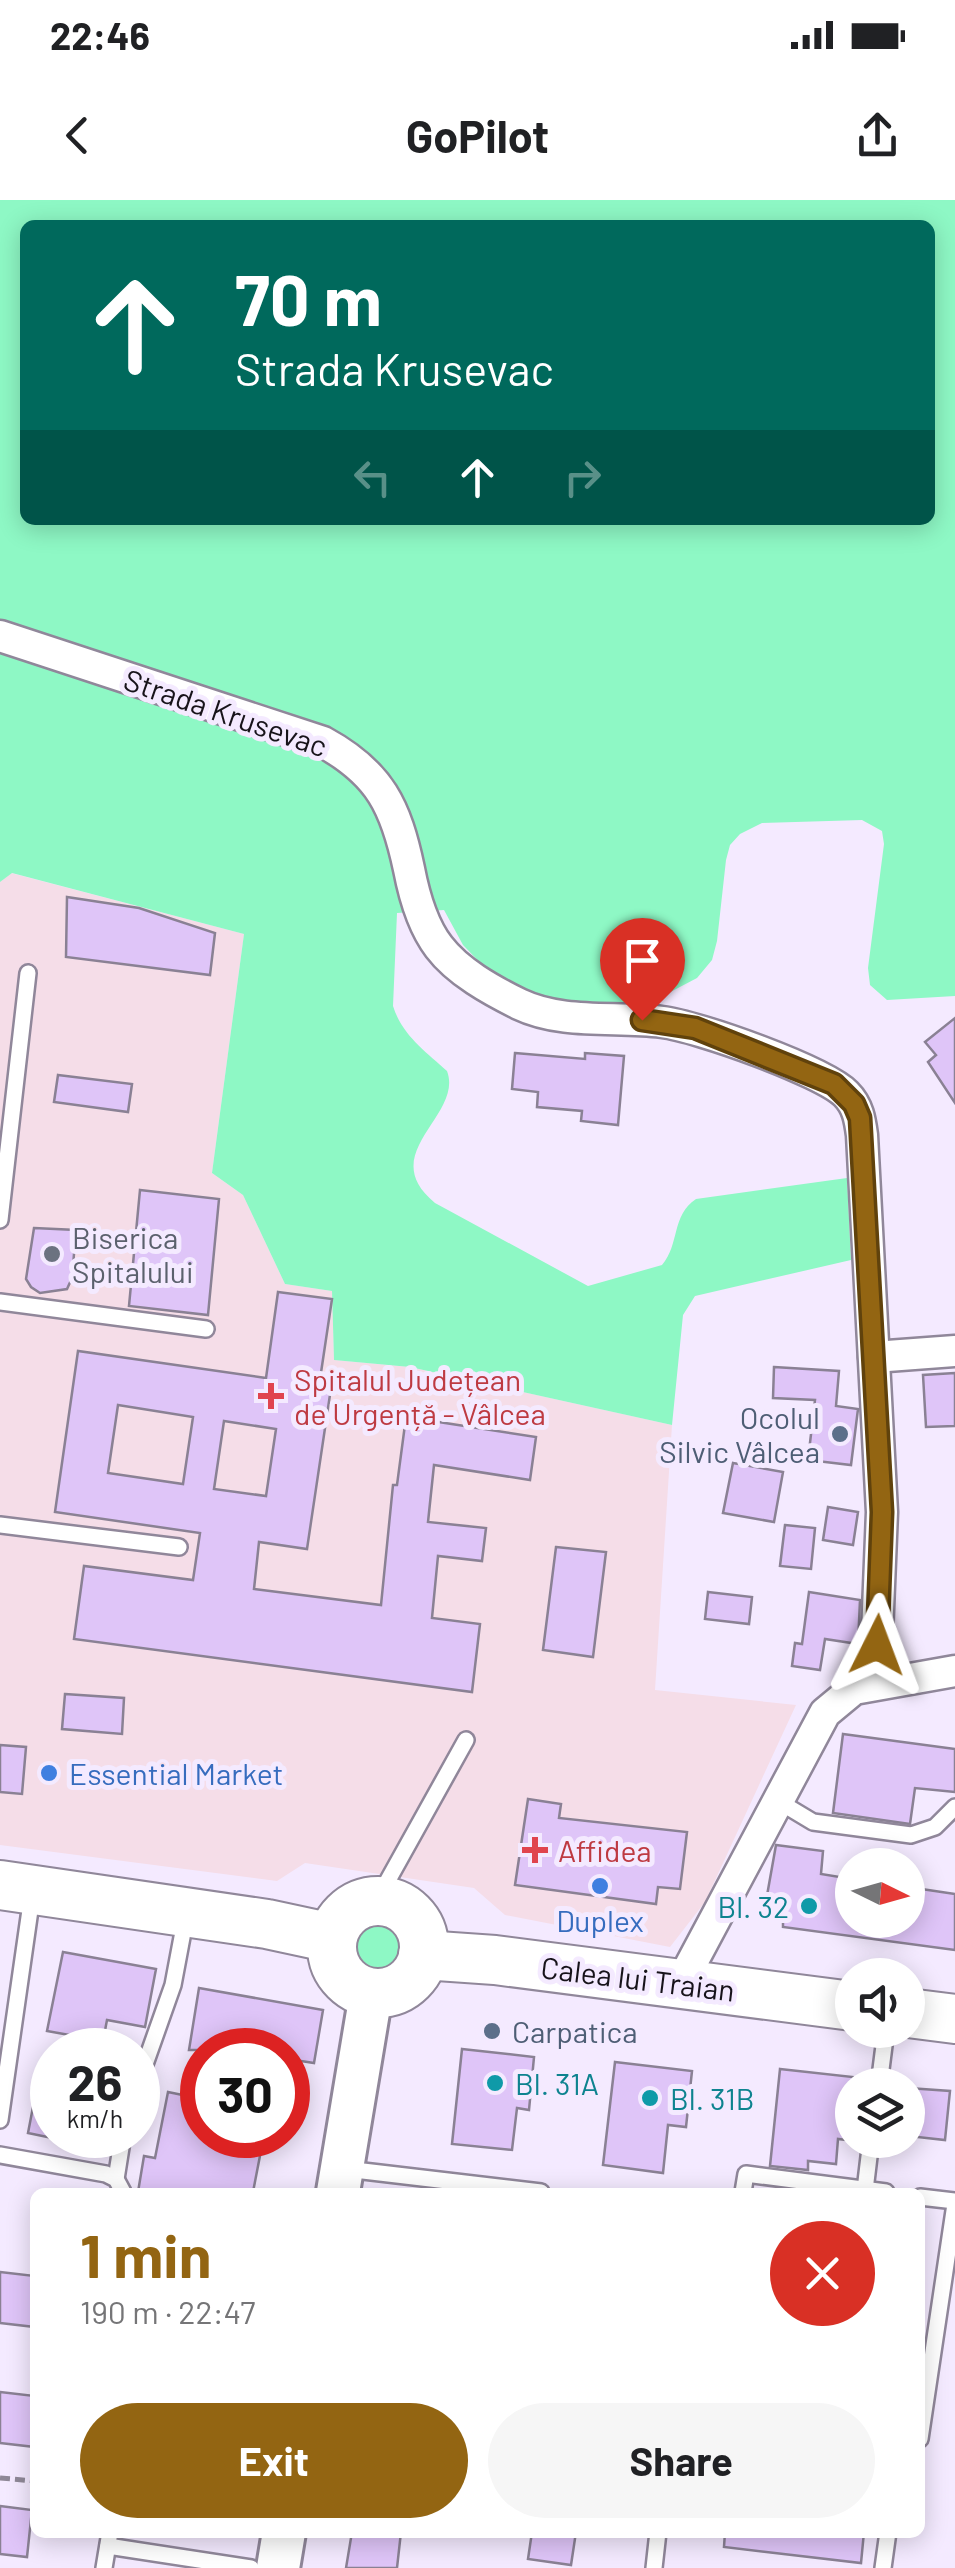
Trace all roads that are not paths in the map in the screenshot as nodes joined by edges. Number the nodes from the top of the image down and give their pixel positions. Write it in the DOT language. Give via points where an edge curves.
graph roads {
  1 [pos="0,636"];
  2 [pos="28,973"];
  3 [pos="0,1220"];
  4 [pos="0,1302"];
  5 [pos="206,1329"];
  6 [pos="955,1351"];
  7 [pos="874,1357"];
  8 [pos="0,1526"];
  9 [pos="179,1546"];
  10 [pos="955,1671"];
  11 [pos="875,1684"];
  12 [pos="466,1740"];
  13 [pos="778,1801"];
  14 [pos="955,1807"];
  15 [pos="16,1887"];
  16 [pos="377,1900"];
  17 [pos="187,1912"];
  18 [pos="332,1938"];
  19 [pos="423,1955"];
  20 [pos="681,1984"];
  21 [pos="371,1994"];
  22 [pos="835,2004"];
  23 [pos="925,2015"];
  24 [pos="955,2019"];
  25 [pos="158,2028"];
  26 [pos="0,2120"];
  27 [pos="0,2156"];
  28 [pos="122,2158"];
  29 [pos="869,2158"];
  30 [pos="340,2180"];
  31 [pos="119,2186"];
  32 [pos="474,2188"];
  33 [pos="744,2188"];
  34 [pos="850,2188"];
  35 [pos="865,2188"];
  36 [pos="925,2197"];
  37 [pos="955,2202"];
  38 [pos="925,2405"];
  39 [pos="283,2538"];
  40 [pos="657,2538"];
  41 [pos="887,2538"];
  42 [pos="109,2540"];
  43 [pos="104,2568"];
  44 [pos="251,2568"];
  45 [pos="278,2568"];
  46 [pos="654,2568"];
  47 [pos="884,2568"];
  1 -- 7 [label="street, Strada Krusevac" via="323,742 351,758 392,806 416,902 437,945 458,968 520,1004 562,1016 695,1028 845,1092 862,1136"];
  2 -- 3 [label="lane"];
  4 -- 5 [label="lane"];
  6 -- 7 [label="street"];
  7 -- 11 [label="street, Strada Krusevac" via="882,1512"];
  8 -- 9 [label="lane"];
  10 -- 11 [label="street"];
  11 -- 13 [label="street" via="854,1689 825,1712"];
  12 -- 16 [label="lane"];
  13 -- 14 [label="lane" via="813,1822 911,1835 935,1827"];
  13 -- 20 [label="street"];
  15 -- 17 [label="main road"];
  15 -- 26 [label="lane"];
  16 -- 18 [label="main road" via="350,1910"];
  16 -- 19 [label="main road" via="412,1916 421,1929"];
  17 -- 18 [label="main road"];
  17 -- 25 [label="lane"];
  18 -- 21 [label="main road" via="331,1952 345,1981"];
  19 -- 20 [label="main road, Calea lui Traian"];
  19 -- 21 [label="main road" via="404,1986"];
  20 -- 22 [label="main road, Calea lui Traian"];
  21 -- 30 [label="main road"];
  23 -- 24 [label="main road"];
  27 -- 31 [label="lane" via="106,2174"];
  28 -- 31 [label="lane"];
  29 -- 35 [label="lane"];
  30 -- 32 [label="lane"];
  33 -- 34 [label="lane" via="746,2174"];
  36 -- 37 [label="lane"];
  37 -- 38 [label="lane"];
  39 -- 45 [label="main road"];
  40 -- 46 [label="lane"];
  41 -- 47 [label="lane"];
  42 -- 43 [label="lane"];
  42 -- 44 [label="lane"];
}
